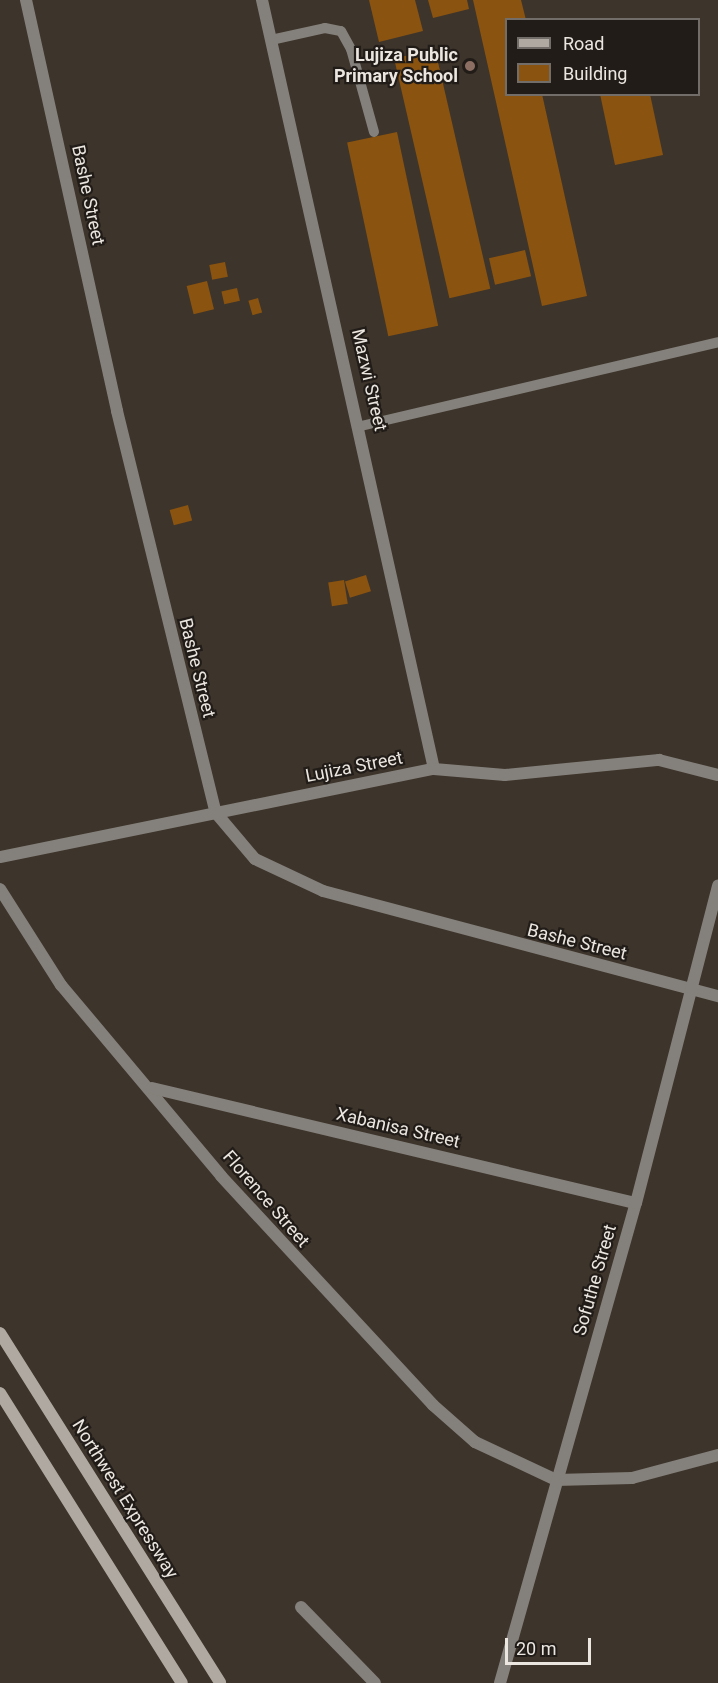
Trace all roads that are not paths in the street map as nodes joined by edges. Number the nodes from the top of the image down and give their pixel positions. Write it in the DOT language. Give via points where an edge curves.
graph roads {
  1 [pos="26,0"];
  2 [pos="262,0"];
  3 [pos="271,40"];
  4 [pos="374,132"];
  5 [pos="718,342"];
  6 [pos="361,426"];
  7 [pos="434,769"];
  8 [pos="718,775"];
  9 [pos="216,813"];
  10 [pos="0,857"];
  11 [pos="718,885"];
  12 [pos="0,888"];
  13 [pos="692,990"];
  14 [pos="718,996"];
  15 [pos="152,1088"];
  16 [pos="636,1203"];
  17 [pos="0,1333"];
  18 [pos="0,1393"];
  19 [pos="718,1455"];
  20 [pos="556,1480"];
  21 [pos="301,1607"];
  22 [pos="182,1683"];
  23 [pos="220,1683"];
  24 [pos="375,1683"];
  25 [pos="500,1683"];
  1 -- 9 [label="street, Bashe Street" via="117,411"];
  2 -- 3 [label="street, Mazwi Street"];
  3 -- 4 [label="lane" via="325,28 340,31 351,49"];
  3 -- 6 [label="street, Mazwi Street"];
  5 -- 6 [label="lane"];
  6 -- 7 [label="street, Mazwi Street"];
  7 -- 8 [label="street, Lujiza Street" via="505,775 659,760"];
  7 -- 9 [label="street, Lujiza Street"];
  9 -- 10 [label="street, Lujiza Street"];
  9 -- 13 [label="street, Bashe Street" via="255,859 323,891"];
  11 -- 13 [label="street, Sofuthe Street"];
  12 -- 15 [label="street, Florence Street" via="61,985"];
  13 -- 14 [label="street, Bashe Street"];
  13 -- 16 [label="street, Sofuthe Street"];
  15 -- 16 [label="street, Xabanisa Street"];
  15 -- 20 [label="street, Florence Street" via="259,1218 433,1405 475,1442"];
  16 -- 20 [label="street, Sofuthe Street"];
  17 -- 23 [label="main road, Northwest Expressway"];
  18 -- 22 [label="main road"];
  19 -- 20 [label="street" via="632,1478"];
  20 -- 25 [label="street, Sofuthe Street"];
  21 -- 24 [label="street"];
}
